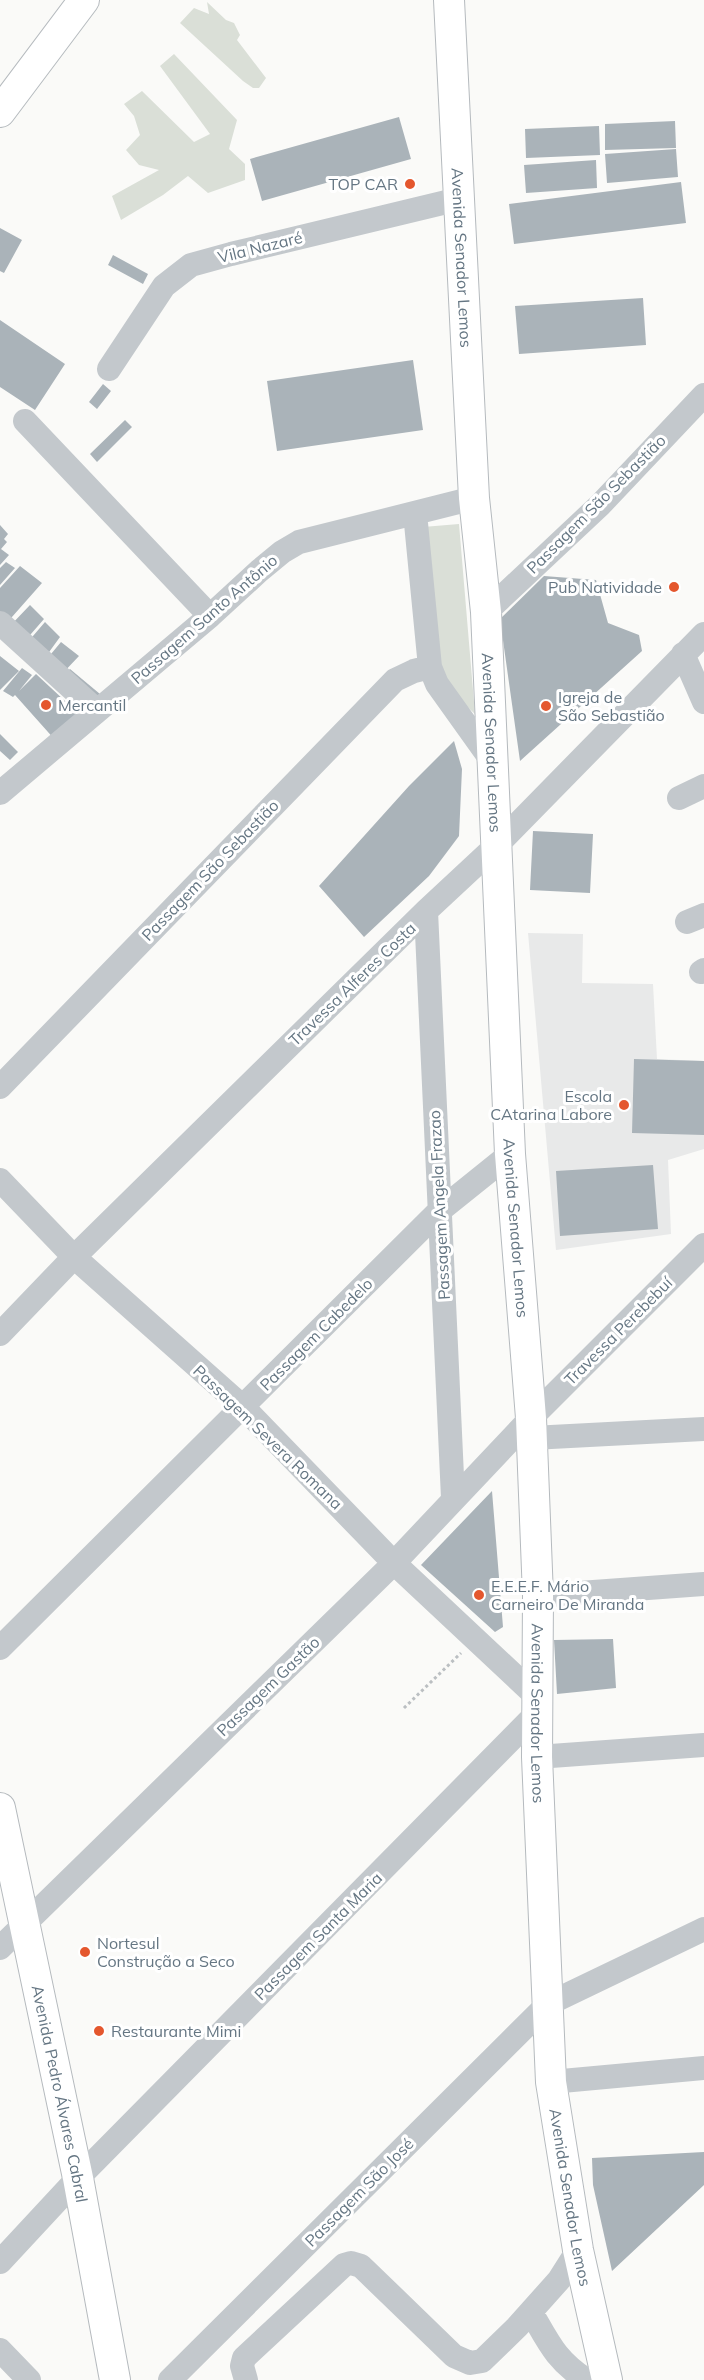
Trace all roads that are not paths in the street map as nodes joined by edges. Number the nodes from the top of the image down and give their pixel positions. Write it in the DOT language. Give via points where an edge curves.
graph roads {
  1 [pos="84,0"];
  2 [pos="449,0"];
  3 [pos="0,112"];
  4 [pos="459,199"];
  5 [pos="109,369"];
  6 [pos="704,395"];
  7 [pos="25,421"];
  8 [pos="474,498"];
  9 [pos="415,513"];
  10 [pos="486,612"];
  11 [pos="210,616"];
  12 [pos="0,623"];
  13 [pos="704,634"];
  14 [pos="683,654"];
  15 [pos="430,667"];
  16 [pos="704,702"];
  17 [pos="98,711"];
  18 [pos="492,761"];
  19 [pos="704,786"];
  20 [pos="0,793"];
  21 [pos="679,798"];
  22 [pos="498,844"];
  23 [pos="426,911"];
  24 [pos="0,1087"];
  25 [pos="510,1154"];
  26 [pos="0,1180"];
  27 [pos="438,1212"];
  28 [pos="704,1245"];
  29 [pos="74,1257"];
  30 [pos="0,1334"];
  31 [pos="243,1407"];
  32 [pos="532,1428"];
  33 [pos="704,1429"];
  34 [pos="453,1498"];
  35 [pos="394,1563"];
  36 [pos="704,1584"];
  37 [pos="538,1596"];
  38 [pos="0,1648"];
  39 [pos="536,1705"];
  40 [pos="704,1745"];
  41 [pos="537,1757"];
  42 [pos="0,1808"];
  43 [pos="25,1924"];
  44 [pos="704,1929"];
  45 [pos="0,1948"];
  46 [pos="548,2004"];
  47 [pos="704,2068"];
  48 [pos="551,2082"];
  49 [pos="78,2178"];
  50 [pos="578,2250"];
  51 [pos="0,2262"];
  52 [pos="531,2312"];
  53 [pos="0,2350"];
  54 [pos="29,2380"];
  55 [pos="115,2380"];
  56 [pos="170,2380"];
  57 [pos="246,2380"];
  58 [pos="586,2380"];
  59 [pos="607,2380"];
  1 -- 3 [label="main road"];
  2 -- 4 [label="main road, Avenida Senador Lemos"];
  4 -- 5 [label="street, Vila Nazaré" via="191,266 164,286"];
  4 -- 8 [label="main road, Avenida Senador Lemos"];
  6 -- 10 [label="street, Passagem São Sebastião" via="600,505"];
  7 -- 11 [label="street"];
  8 -- 9 [label="street, Passagem Santo Antônio"];
  8 -- 10 [label="main road, Avenida Senador Lemos"];
  9 -- 11 [label="street, Passagem Santo Antônio" via="299,542 259,571"];
  9 -- 15 [label="street"];
  10 -- 18 [label="main road, Avenida Senador Lemos"];
  11 -- 17 [label="street, Passagem Santo Antônio"];
  12 -- 17 [label="street"];
  13 -- 14 [label="street, Travessa Alferes Costa"];
  14 -- 16 [label="street"];
  14 -- 22 [label="street, Travessa Alferes Costa"];
  15 -- 18 [label="street" via="437,684"];
  15 -- 24 [label="street, Passagem São Sebastião" via="395,680"];
  17 -- 20 [label="street, Passagem Santo Antônio"];
  18 -- 22 [label="main road, Avenida Senador Lemos"];
  19 -- 21 [label="street"];
  22 -- 23 [label="street, Travessa Alferes Costa"];
  22 -- 25 [label="main road, Avenida Senador Lemos"];
  23 -- 27 [label="street, Passagem Angela Frazao"];
  23 -- 29 [label="street, Travessa Alferes Costa"];
  25 -- 27 [label="street, Passagem Cabedelo"];
  25 -- 32 [label="main road, Avenida Senador Lemos"];
  26 -- 29 [label="street, Passagem Severa Romana"];
  27 -- 31 [label="street, Passagem Cabedelo"];
  27 -- 34 [label="street, Passagem Angela Frazao"];
  28 -- 32 [label="street, Travessa Perebebuí"];
  29 -- 30 [label="street, Travessa Alferes Costa"];
  29 -- 31 [label="street, Passagem Severa Romana"];
  31 -- 35 [label="street, Passagem Severa Romana"];
  31 -- 38 [label="street, Passagem Cabedelo"];
  32 -- 33 [label="street"];
  32 -- 34 [label="street, Passagem Gastão"];
  32 -- 37 [label="main road, Avenida Senador Lemos"];
  34 -- 35 [label="street, Passagem Gastão"];
  35 -- 39 [label="street, Passagem Severa Romana" via="475,1639"];
  35 -- 43 [label="street, Passagem Gastão"];
  36 -- 37 [label="street"];
  37 -- 39 [label="main road, Avenida Senador Lemos"];
  39 -- 41 [label="main road, Avenida Senador Lemos"];
  39 -- 49 [label="street, Passagem Santa Maria"];
  40 -- 41 [label="street"];
  41 -- 46 [label="main road, Avenida Senador Lemos"];
  42 -- 43 [label="main road, Avenida Pedro Álvares Cabral"];
  43 -- 45 [label="street, Passagem Gastão"];
  43 -- 49 [label="main road, Avenida Pedro Álvares Cabral"];
  44 -- 46 [label="street, Passagem São José"];
  46 -- 48 [label="main road, Avenida Senador Lemos"];
  46 -- 56 [label="street, Passagem São José"];
  47 -- 48 [label="street"];
  48 -- 50 [label="main road, Avenida Senador Lemos"];
  49 -- 51 [label="street, Passagem Santa Maria"];
  49 -- 55 [label="main road, Avenida Pedro Álvares Cabral"];
  50 -- 52 [label="street"];
  50 -- 59 [label="main road, Avenida Senador Lemos"];
  52 -- 57 [label="street" via="482,2361 470,2363 454,2356 361,2266 351,2263 344,2265 244,2358"];
  52 -- 58 [label="street" via="556,2356"];
  53 -- 54 [label="street"];
}
